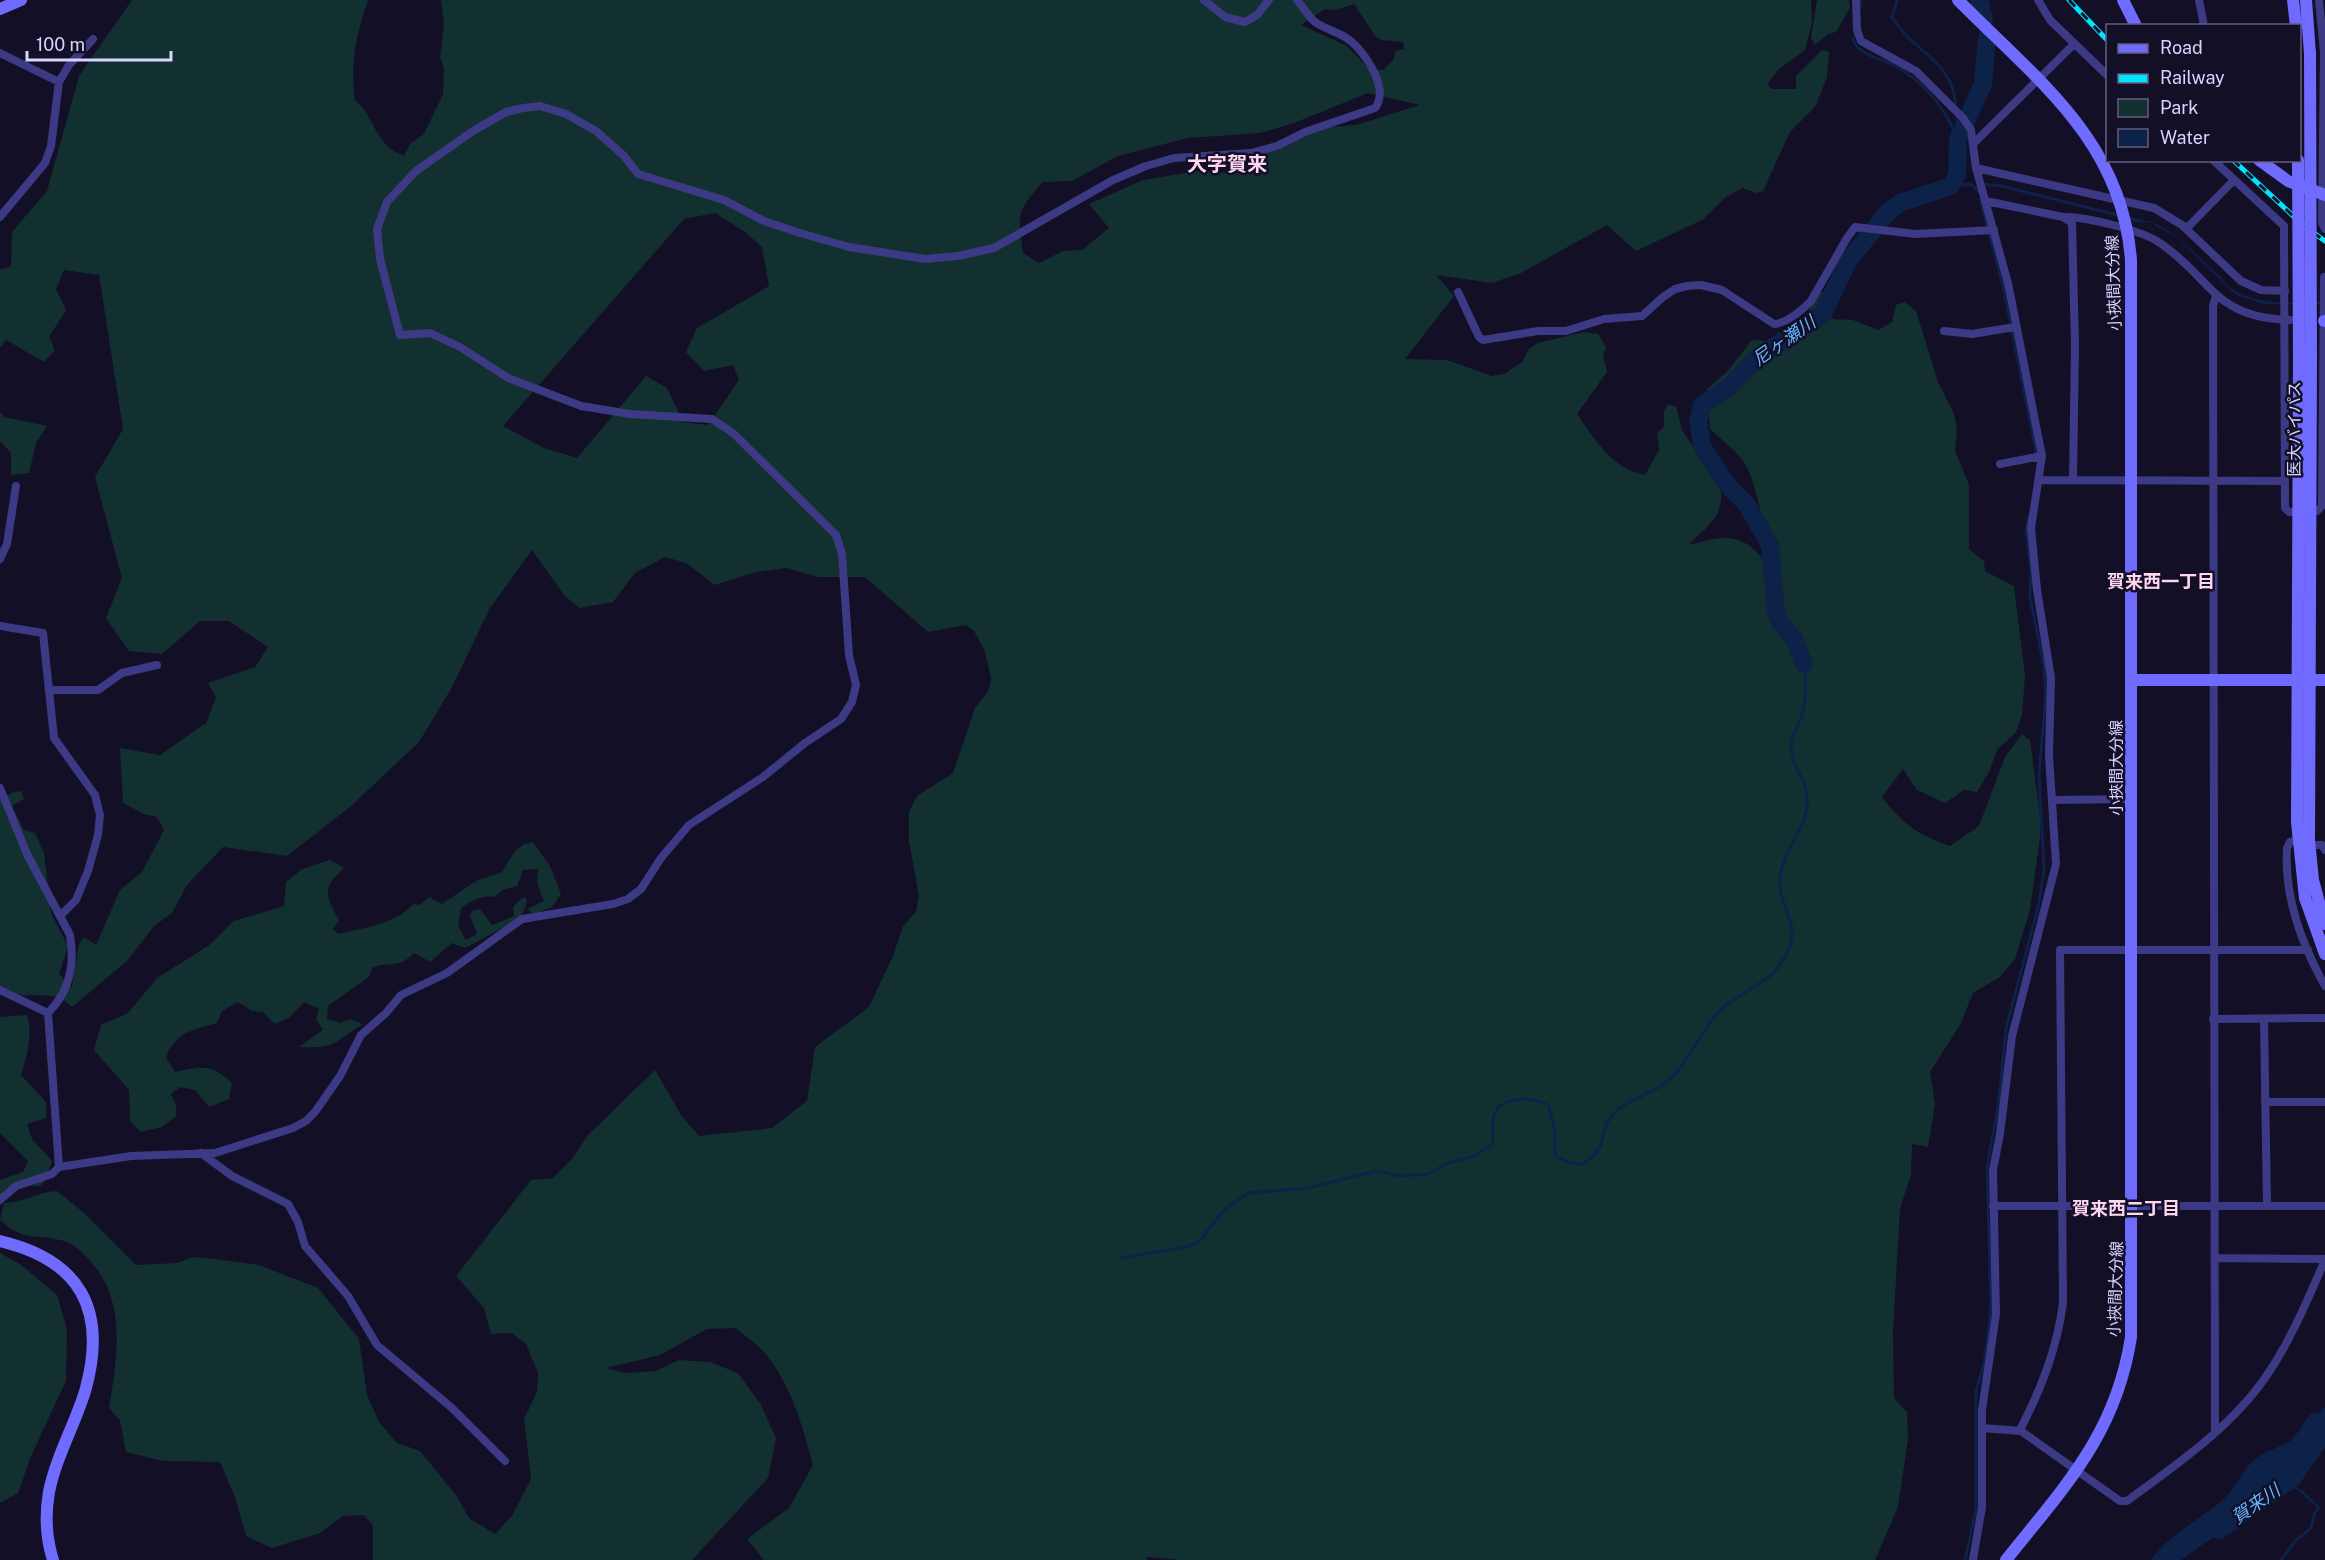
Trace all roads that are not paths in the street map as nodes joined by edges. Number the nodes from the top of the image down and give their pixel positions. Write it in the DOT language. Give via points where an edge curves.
graph roads {
  1 [pos="21,0"];
  2 [pos="1204,0"];
  3 [pos="1269,0"];
  4 [pos="1297,0"];
  5 [pos="1856,0"];
  6 [pos="1958,0"];
  7 [pos="2038,0"];
  8 [pos="2123,0"];
  9 [pos="2199,0"];
  10 [pos="2293,0"];
  11 [pos="2306,0"];
  12 [pos="2319,0"];
  13 [pos="0,9"];
  14 [pos="2135,24"];
  15 [pos="2204,24"];
  16 [pos="2296,24"];
  17 [pos="93,39"];
  18 [pos="2074,44"];
  19 [pos="0,53"];
  20 [pos="2106,73"];
  21 [pos="2037,80"];
  22 [pos="59,82"];
  23 [pos="2324,112"];
  24 [pos="1973,144"];
  25 [pos="2106,159"];
  26 [pos="2108,162"];
  27 [pos="2215,162"];
  28 [pos="2262,162"];
  29 [pos="2298,162"];
  30 [pos="1977,173"];
  31 [pos="2234,180"];
  32 [pos="2324,195"];
  33 [pos="2120,199"];
  34 [pos="1986,201"];
  35 [pos="0,216"];
  36 [pos="2066,218"];
  37 [pos="2126,222"];
  38 [pos="2187,228"];
  39 [pos="2325,229"];
  40 [pos="1994,230"];
  41 [pos="2324,277"];
  42 [pos="2284,291"];
  43 [pos="1458,292"];
  44 [pos="2216,296"];
  45 [pos="2285,320"];
  46 [pos="2325,321"];
  47 [pos="2015,327"];
  48 [pos="1944,331"];
  49 [pos="2305,360"];
  50 [pos="2042,456"];
  51 [pos="2000,464"];
  52 [pos="2040,480"];
  53 [pos="2073,480"];
  54 [pos="2132,480"];
  55 [pos="2213,481"];
  56 [pos="2285,481"];
  57 [pos="16,486"];
  58 [pos="2304,512"];
  59 [pos="0,559"];
  60 [pos="0,626"];
  61 [pos="157,665"];
  62 [pos="2132,680"];
  63 [pos="2212,680"];
  64 [pos="2304,680"];
  65 [pos="2325,680"];
  66 [pos="50,690"];
  67 [pos="0,788"];
  68 [pos="2132,799"];
  69 [pos="2052,800"];
  70 [pos="2304,842"];
  71 [pos="2325,850"];
  72 [pos="61,915"];
  73 [pos="2325,924"];
  74 [pos="2133,950"];
  75 [pos="2213,950"];
  76 [pos="2308,950"];
  77 [pos="2325,954"];
  78 [pos="2325,986"];
  79 [pos="0,990"];
  80 [pos="48,1013"];
  81 [pos="2264,1018"];
  82 [pos="2325,1018"];
  83 [pos="2213,1019"];
  84 [pos="2265,1102"];
  85 [pos="2325,1102"];
  86 [pos="201,1153"];
  87 [pos="59,1167"];
  88 [pos="0,1200"];
  89 [pos="1993,1206"];
  90 [pos="2063,1206"];
  91 [pos="2133,1206"];
  92 [pos="2214,1206"];
  93 [pos="2267,1206"];
  94 [pos="2325,1206"];
  95 [pos="0,1241"];
  96 [pos="2215,1258"];
  97 [pos="2325,1259"];
  98 [pos="1982,1428"];
  99 [pos="2020,1430"];
  100 [pos="2215,1431"];
  101 [pos="505,1461"];
  102 [pos="2077,1470"];
  103 [pos="53,1560"];
  104 [pos="1972,1560"];
  105 [pos="2006,1560"];
  1 -- 13 [label="main road"];
  2 -- 3 [label="street" via="1225,17 1245,22"];
  4 -- 86 [label="street" via="1313,20 1343,36 1362,52 1380,93 1374,108 1251,153 1174,158 1146,166 1113,180 994,248 958,256 908,258 849,247 764,221 724,201 638,174 596,131 566,114 540,106 506,112 416,171 396,189 377,229 380,259 400,335 430,333 508,378 581,406 630,414 712,419 733,433 836,535 842,554 849,654 856,685 852,702 840,719 763,777 689,825 641,889 628,899 522,919 447,972 400,995 361,1035 340,1076 306,1121 215,1153"];
  5 -- 24 [label="street" via="1857,34 1861,41 1908,65 1951,105 1968,126"];
  6 -- 21 [label="main road, 小挾間大分線"];
  7 -- 18 [label="street" via="2050,20"];
  8 -- 14 [label="main road"];
  9 -- 15 [label="street"];
  10 -- 16 [label="main road"];
  11 -- 49 [label="main road, 医大バイパス, bridge" via="2310,54"];
  12 -- 23 [label="street"];
  17 -- 22 [label="street"];
  18 -- 20 [label="street"];
  18 -- 21 [label="street"];
  19 -- 22 [label="street"];
  21 -- 24 [label="street"];
  21 -- 25 [label="main road, 小挾間大分線"];
  22 -- 35 [label="street" via="51,146 45,162"];
  23 -- 32 [label="street"];
  24 -- 30 [label="street"];
  26 -- 33 [label="main road, 小挾間大分線"];
  27 -- 31 [label="street"];
  28 -- 32 [label="main road" via="2280,176"];
  29 -- 49 [label="main road, 医大バイパス, bridge"];
  30 -- 33 [label="street"];
  30 -- 34 [label="street"];
  31 -- 38 [label="street"];
  31 -- 42 [label="street" via="2284,226"];
  32 -- 39 [label="street"];
  33 -- 37 [label="main road, 小挾間大分線"];
  33 -- 38 [label="street" via="2162,211"];
  34 -- 36 [label="street"];
  34 -- 40 [label="street"];
  36 -- 37 [label="street"];
  36 -- 53 [label="street" via="2073,226"];
  37 -- 44 [label="street" via="2162,244"];
  37 -- 54 [label="main road, 小挾間大分線" via="2131,260"];
  38 -- 42 [label="street" via="2241,281 2261,290"];
  40 -- 43 [label="street" via="1930,234 1855,227 1811,301 1780,324 1774,324 1722,290 1701,285 1675,288 1642,316 1604,319 1574,330 1483,339"];
  40 -- 47 [label="street"];
  41 -- 46 [label="street"];
  42 -- 45 [label="street"];
  44 -- 45 [label="street" via="2242,313"];
  44 -- 55 [label="street" via="2212,306"];
  45 -- 46 [label="street"];
  45 -- 56 [label="street"];
  46 -- 58 [label="street" via="2322,506 2319,511"];
  47 -- 48 [label="street" via="1972,334"];
  47 -- 50 [label="street"];
  49 -- 58 [label="main road, 医大バイパス"];
  50 -- 51 [label="street"];
  50 -- 52 [label="street"];
  52 -- 53 [label="street"];
  52 -- 69 [label="street" via="2031,528 2051,678"];
  53 -- 54 [label="street"];
  54 -- 55 [label="street"];
  54 -- 62 [label="main road, 小挾間大分線"];
  55 -- 56 [label="street"];
  55 -- 63 [label="street"];
  56 -- 58 [label="street" via="2286,510"];
  57 -- 59 [label="street" via="7,544"];
  58 -- 64 [label="main road, 医大バイパス"];
  60 -- 66 [label="street" via="43,633"];
  61 -- 66 [label="street" via="122,673 98,690"];
  62 -- 63 [label="main road"];
  62 -- 68 [label="main road, 小挾間大分線"];
  63 -- 64 [label="main road"];
  63 -- 75 [label="street"];
  64 -- 65 [label="main road"];
  64 -- 70 [label="main road, 医大バイパス"];
  66 -- 72 [label="street" via="54,738 95,795 100,815 88,871 76,900"];
  67 -- 72 [label="street" via="27,854"];
  68 -- 69 [label="street"];
  68 -- 74 [label="main road, 小挾間大分線"];
  69 -- 89 [label="street" via="2056,864 2012,1036 1993,1170"];
  70 -- 71 [label="street" via="2322,845"];
  70 -- 73 [label="main road, 医大バイパス"];
  70 -- 76 [label="street" via="2290,842 2287,848 2293,908"];
  70 -- 77 [label="main road, 医大バイパス" via="2302,881"];
  72 -- 80 [label="street" via="70,935 72,966 62,997"];
  74 -- 75 [label="street"];
  74 -- 90 [label="street" via="2060,950"];
  74 -- 91 [label="main road, 小挾間大分線"];
  75 -- 76 [label="street"];
  75 -- 83 [label="street"];
  76 -- 78 [label="street"];
  79 -- 80 [label="street"];
  80 -- 87 [label="street"];
  81 -- 82 [label="street"];
  81 -- 83 [label="street"];
  81 -- 84 [label="street"];
  83 -- 92 [label="street"];
  84 -- 85 [label="street"];
  84 -- 93 [label="street"];
  86 -- 87 [label="street" via="131,1156"];
  86 -- 101 [label="street" via="232,1176 288,1204 305,1246 348,1296 377,1345 452,1408"];
  87 -- 88 [label="street" via="52,1174 16,1186"];
  89 -- 90 [label="street"];
  89 -- 98 [label="street" via="1996,1314"];
  90 -- 91 [label="street"];
  90 -- 99 [label="street" via="2064,1275 2059,1332 2045,1378"];
  91 -- 92 [label="street"];
  91 -- 102 [label="main road, 小挾間大分線" via="2133,1311 2127,1361 2109,1418"];
  92 -- 93 [label="street"];
  92 -- 96 [label="street"];
  93 -- 94 [label="street"];
  95 -- 103 [label="main road" via="32,1250 64,1270 83,1297 94,1334 86,1388 50,1490 46,1520"];
  96 -- 97 [label="street"];
  96 -- 100 [label="street"];
  97 -- 100 [label="street" via="2277,1360 2256,1390"];
  98 -- 99 [label="street"];
  98 -- 104 [label="street" via="1982,1516"];
  99 -- 102 [label="street"];
  100 -- 102 [label="street" via="2125,1502"];
  102 -- 105 [label="main road, 小挾間大分線"];
}
